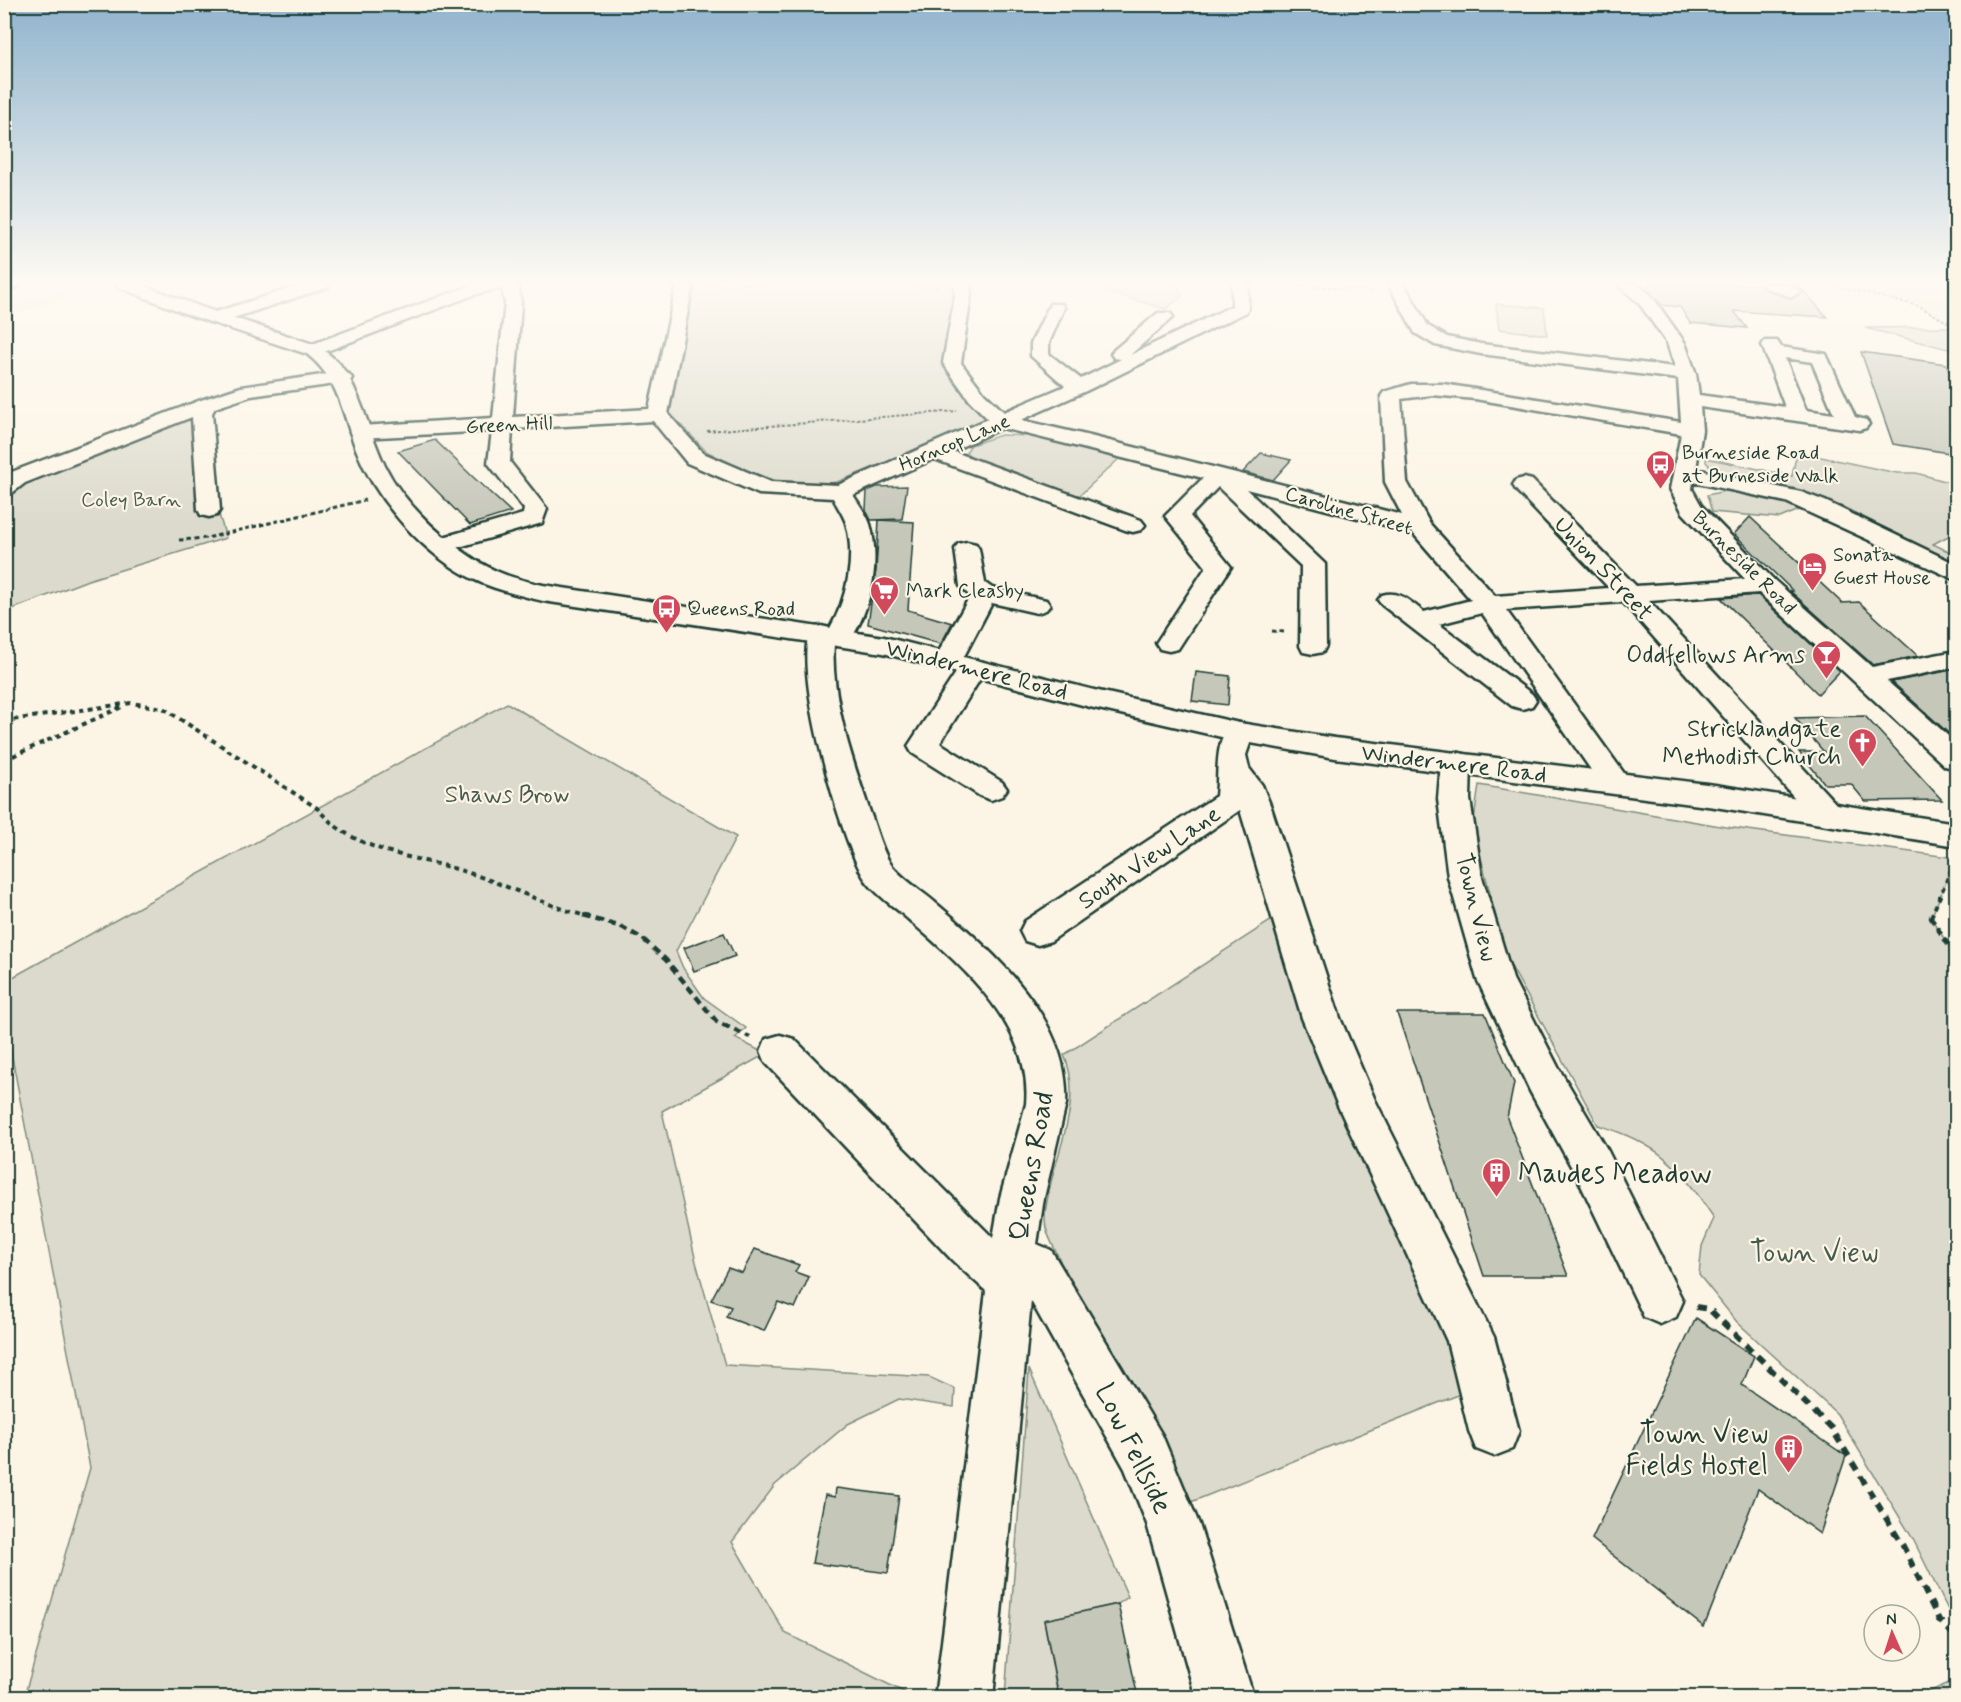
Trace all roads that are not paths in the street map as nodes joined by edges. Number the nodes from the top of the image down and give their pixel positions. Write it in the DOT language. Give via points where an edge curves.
graph roads {
  1 [pos="331,363"];
  2 [pos="507,363"];
  3 [pos="669,363"];
  4 [pos="952,363"];
  5 [pos="1050,363"];
  6 [pos="1108,363"];
  7 [pos="1128,363"];
  8 [pos="1600,363"];
  9 [pos="1683,363"];
  10 [pos="1778,363"];
  11 [pos="1821,363"];
  12 [pos="1687,374"];
  13 [pos="342,378"];
  14 [pos="1786,385"];
  15 [pos="1082,386"];
  16 [pos="1833,391"];
  17 [pos="1690,400"];
  18 [pos="208,404"];
  19 [pos="1797,414"];
  20 [pos="658,415"];
  21 [pos="995,415"];
  22 [pos="501,425"];
  23 [pos="1692,430"];
  24 [pos="360,432"];
  25 [pos="933,451"];
  26 [pos="1683,473"];
  27 [pos="1218,475"];
  28 [pos="1524,485"];
  29 [pos="841,492"];
  30 [pos="9,493"];
  31 [pos="209,510"];
  32 [pos="1134,525"];
  33 [pos="1420,527"];
  34 [pos="441,545"];
  35 [pos="967,549"];
  36 [pos="1956,573"];
  37 [pos="1765,585"];
  38 [pos="984,594"];
  39 [pos="1631,596"];
  40 [pos="1391,600"];
  41 [pos="1488,604"];
  42 [pos="1037,605"];
  43 [pos="1419,621"];
  44 [pos="830,635"];
  45 [pos="1169,643"];
  46 [pos="1313,646"];
  47 [pos="1956,659"];
  48 [pos="960,665"];
  49 [pos="1866,677"];
  50 [pos="1522,700"];
  51 [pos="1237,751"];
  52 [pos="1956,759"];
  53 [pos="1456,762"];
  54 [pos="1616,783"];
  55 [pos="991,789"];
  56 [pos="1826,813"];
  57 [pos="1956,847"];
  58 [pos="1038,932"];
  59 [pos="780,1051"];
  60 [pos="1011,1271"];
  61 [pos="1660,1301"];
  62 [pos="1494,1431"];
  63 [pos="964,1698"];
  64 [pos="1225,1698"];
  1 -- 13 [label="main road, Windermere Road"];
  2 -- 22 [label="main road"];
  3 -- 20 [label="main road"];
  4 -- 21 [label="main road" via="976,397"];
  5 -- 15 [label="main road"];
  6 -- 15 [label="main road"];
  7 -- 15 [label="main road, Horncop Lane"];
  8 -- 12 [label="main road"];
  9 -- 12 [label="main road, Burneside Road"];
  10 -- 14 [label="main road"];
  11 -- 16 [label="main road"];
  12 -- 17 [label="main road, Burneside Road"];
  13 -- 18 [label="main road" via="249,391"];
  13 -- 24 [label="main road, Windermere Road"];
  14 -- 16 [label="main road"];
  14 -- 19 [label="main road"];
  15 -- 21 [label="main road, Horncop Lane"];
  16 -- 19 [label="main road" via="1853,423"];
  17 -- 19 [label="main road"];
  17 -- 23 [label="main road, Burneside Road"];
  18 -- 30 [label="main road" via="17,478"];
  18 -- 31 [label="main road" via="202,413"];
  20 -- 22 [label="main road, Green Hill"];
  20 -- 29 [label="main road" via="695,458 767,489"];
  21 -- 25 [label="main road, Horncop Lane"];
  21 -- 27 [label="main road, Caroline Street"];
  22 -- 24 [label="main road, Green Hill"];
  22 -- 34 [label="main road" via="499,463 536,509 534,518"];
  23 -- 26 [label="main road, Burneside Road"];
  23 -- 33 [label="main road" via="1475,393 1439,389 1399,392 1390,396 1396,483"];
  24 -- 34 [label="main road, Windermere Road" via="381,479"];
  25 -- 29 [label="main road, Horncop Lane"];
  25 -- 32 [label="main road"];
  26 -- 36 [label="main road" via="1793,497"];
  26 -- 37 [label="main road, Burneside Road" via="1681,489 1691,508"];
  27 -- 33 [label="main road, Caroline Street"];
  27 -- 45 [label="main road" via="1177,516 1219,567"];
  27 -- 46 [label="main road" via="1314,564"];
  28 -- 39 [label="main road, Union Street"];
  29 -- 44 [label="main road" via="858,522 861,552 855,600"];
  33 -- 41 [label="main road, Caroline Street"];
  34 -- 44 [label="main road, Windermere Road" via="484,574 543,593"];
  35 -- 38 [label="main road" via="973,586"];
  37 -- 39 [label="main road"];
  37 -- 49 [label="main road, Burneside Road"];
  38 -- 42 [label="main road"];
  38 -- 48 [label="main road"];
  39 -- 41 [label="main road"];
  39 -- 56 [label="main road, Union Street"];
  40 -- 43 [label="main road"];
  41 -- 43 [label="main road"];
  41 -- 54 [label="main road, Caroline Street"];
  43 -- 50 [label="main road"];
  44 -- 48 [label="main road, Windermere Road"];
  44 -- 60 [label="main road, Queens Road" via="818,652 836,750 867,851 878,872 988,972 1015,1003 1032,1033 1043,1065 1047,1089 1044,1114 1022,1198"];
  47 -- 49 [label="main road"];
  48 -- 51 [label="main road, Windermere Road"];
  48 -- 55 [label="main road" via="923,746"];
  49 -- 52 [label="main road, Burneside Road"];
  51 -- 53 [label="main road, Windermere Road" via="1335,748"];
  51 -- 58 [label="main road, South View Lane" via="1232,801"];
  51 -- 62 [label="main road" via="1321,1018 1358,1106 1470,1337"];
  53 -- 54 [label="main road, Windermere Road"];
  53 -- 61 [label="main road, Town View" via="1454,799 1465,877 1495,979"];
  54 -- 56 [label="main road, Windermere Road"];
  56 -- 57 [label="main road, Windermere Road"];
  59 -- 60 [label="main road, Low Fellside" via="969,1246"];
  60 -- 63 [label="main road, Queens Road"];
  60 -- 64 [label="main road, Low Fellside" via="1035,1266 1144,1453 1173,1524"];
}
